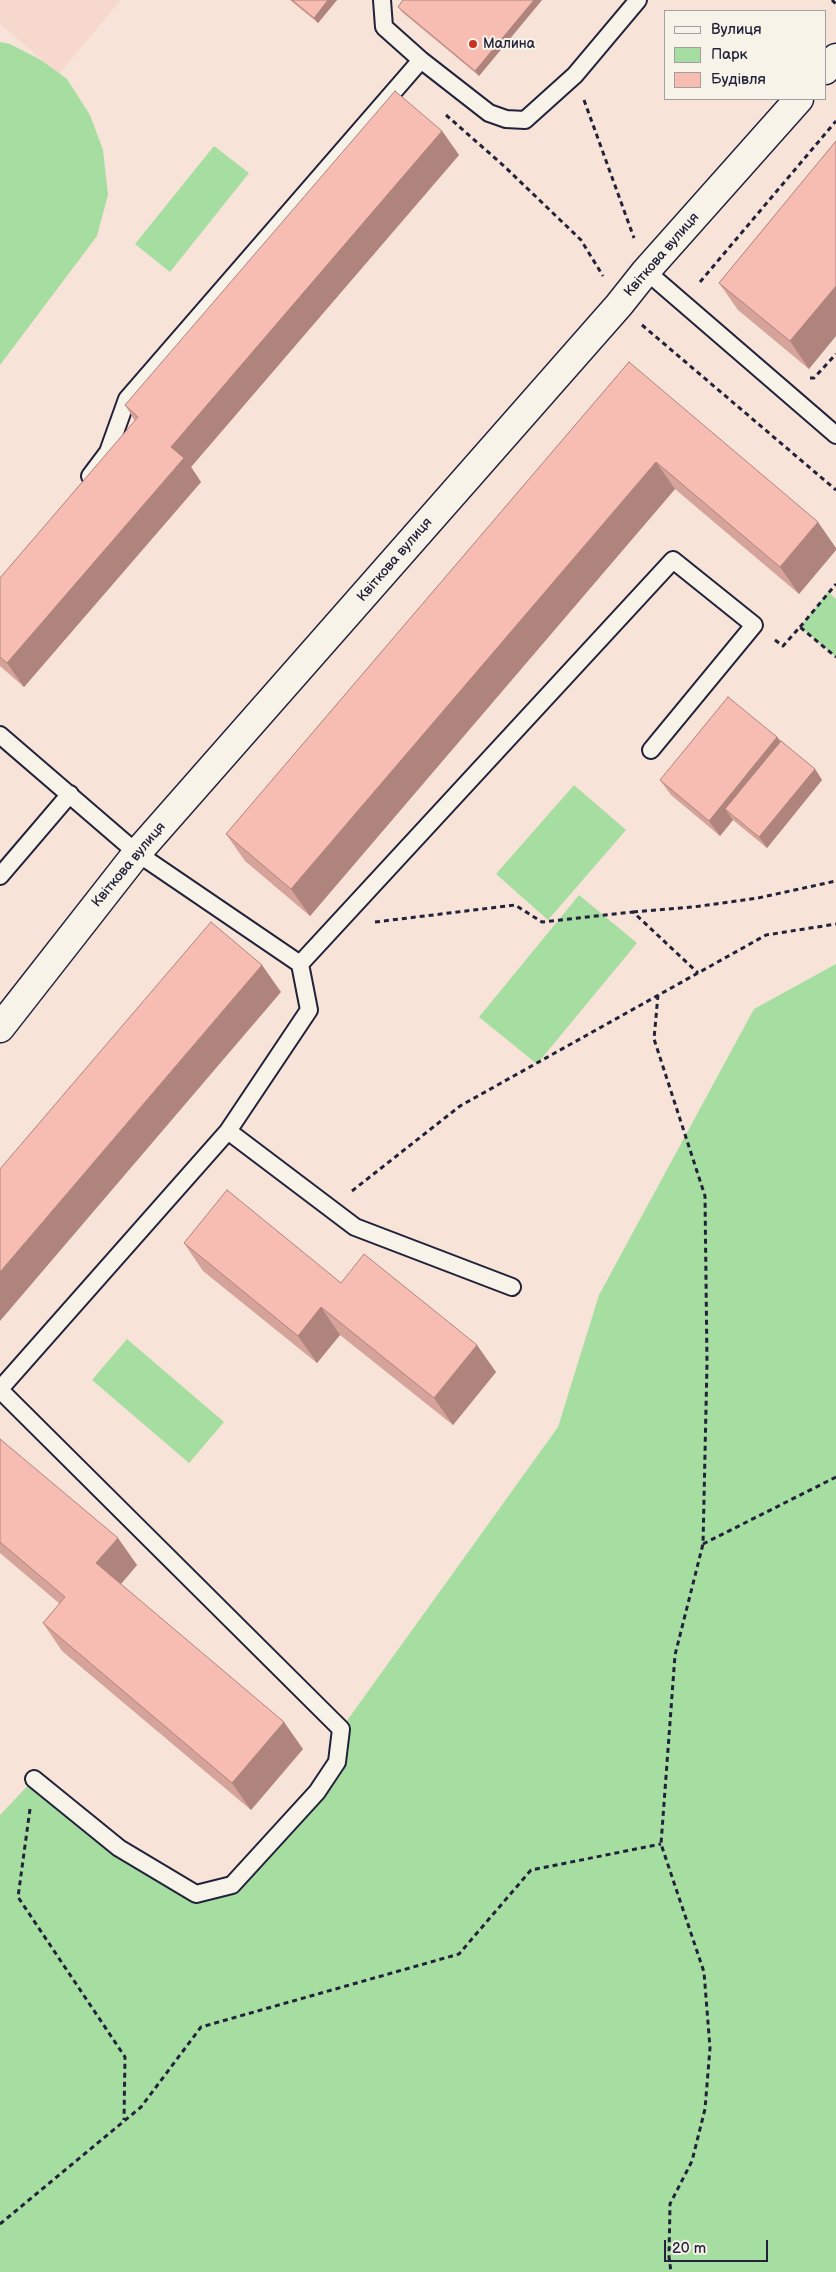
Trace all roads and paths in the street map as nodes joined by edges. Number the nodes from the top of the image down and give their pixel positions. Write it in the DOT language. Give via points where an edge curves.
graph roads {
  1 [pos="382,0"];
  2 [pos="638,0"];
  3 [pos="832,0"];
  4 [pos="836,4"];
  5 [pos="836,58"];
  6 [pos="421,60"];
  7 [pos="826,69"];
  8 [pos="576,75"];
  9 [pos="798,100"];
  10 [pos="836,121"];
  11 [pos="646,271"];
  12 [pos="700,284"];
  13 [pos="836,354"];
  14 [pos="804,378"];
  15 [pos="836,435"];
  16 [pos="78,492"];
  17 [pos="836,584"];
  18 [pos="754,625"];
  19 [pos="800,627"];
  20 [pos="836,656"];
  21 [pos="0,735"];
  22 [pos="651,750"];
  23 [pos="70,794"];
  24 [pos="137,853"];
  25 [pos="0,876"];
  26 [pos="836,881"];
  27 [pos="633,912"];
  28 [pos="836,924"];
  29 [pos="337,927"];
  30 [pos="300,964"];
  31 [pos="698,973"];
  32 [pos="658,995"];
  33 [pos="0,1028"];
  34 [pos="228,1131"];
  35 [pos="330,1208"];
  36 [pos="512,1287"];
  37 [pos="0,1389"];
  38 [pos="836,1477"];
  39 [pos="703,1544"];
  40 [pos="34,1779"];
  41 [pos="661,1844"];
  42 [pos="124,2121"];
  43 [pos="0,2224"];
  44 [pos="671,2272"];
  1 -- 6 [label="lane" via="384,28"];
  2 -- 8 [label="lane"];
  3 -- 4 [label="path"];
  5 -- 7 [label="street"];
  6 -- 8 [label="lane" via="489,113 506,119 526,120"];
  6 -- 16 [label="lane" via="127,399 108,452"];
  8 -- 11 [label="path"];
  9 -- 11 [label="street, Квіткова вулиця"];
  10 -- 12 [label="path"];
  11 -- 15 [label="lane"];
  11 -- 24 [label="street, Квіткова вулиця"];
  13 -- 14 [label="path" via="814,378"];
  17 -- 19 [label="path"];
  18 -- 19 [label="path" via="783,646"];
  18 -- 22 [label="lane"];
  18 -- 29 [label="lane" via="673,560"];
  19 -- 20 [label="path"];
  21 -- 23 [label="lane"];
  23 -- 24 [label="lane"];
  23 -- 25 [label="lane"];
  24 -- 30 [label="lane"];
  24 -- 33 [label="street, Квіткова вулиця"];
  26 -- 27 [label="path" via="758,898"];
  27 -- 29 [label="path" via="542,922 515,905"];
  27 -- 31 [label="path"];
  28 -- 31 [label="path" via="766,935"];
  29 -- 30 [label="lane"];
  30 -- 34 [label="lane" via="309,1010"];
  31 -- 32 [label="path"];
  32 -- 35 [label="path" via="460,1106"];
  32 -- 39 [label="path" via="654,1039 705,1196 707,1363"];
  34 -- 35 [label="lane"];
  34 -- 37 [label="lane"];
  35 -- 36 [label="lane" via="355,1228"];
  37 -- 40 [label="lane" via="341,1730 337,1762 317,1792 232,1884 196,1894 120,1848"];
  38 -- 39 [label="path"];
  39 -- 41 [label="path" via="675,1655"];
  40 -- 42 [label="path" via="18,1897 125,2058"];
  41 -- 42 [label="path" via="532,1870 459,1954 201,2027 140,2107"];
  41 -- 44 [label="path" via="704,1972 710,2048 705,2109 692,2161 670,2204"];
  42 -- 43 [label="path"];
}
